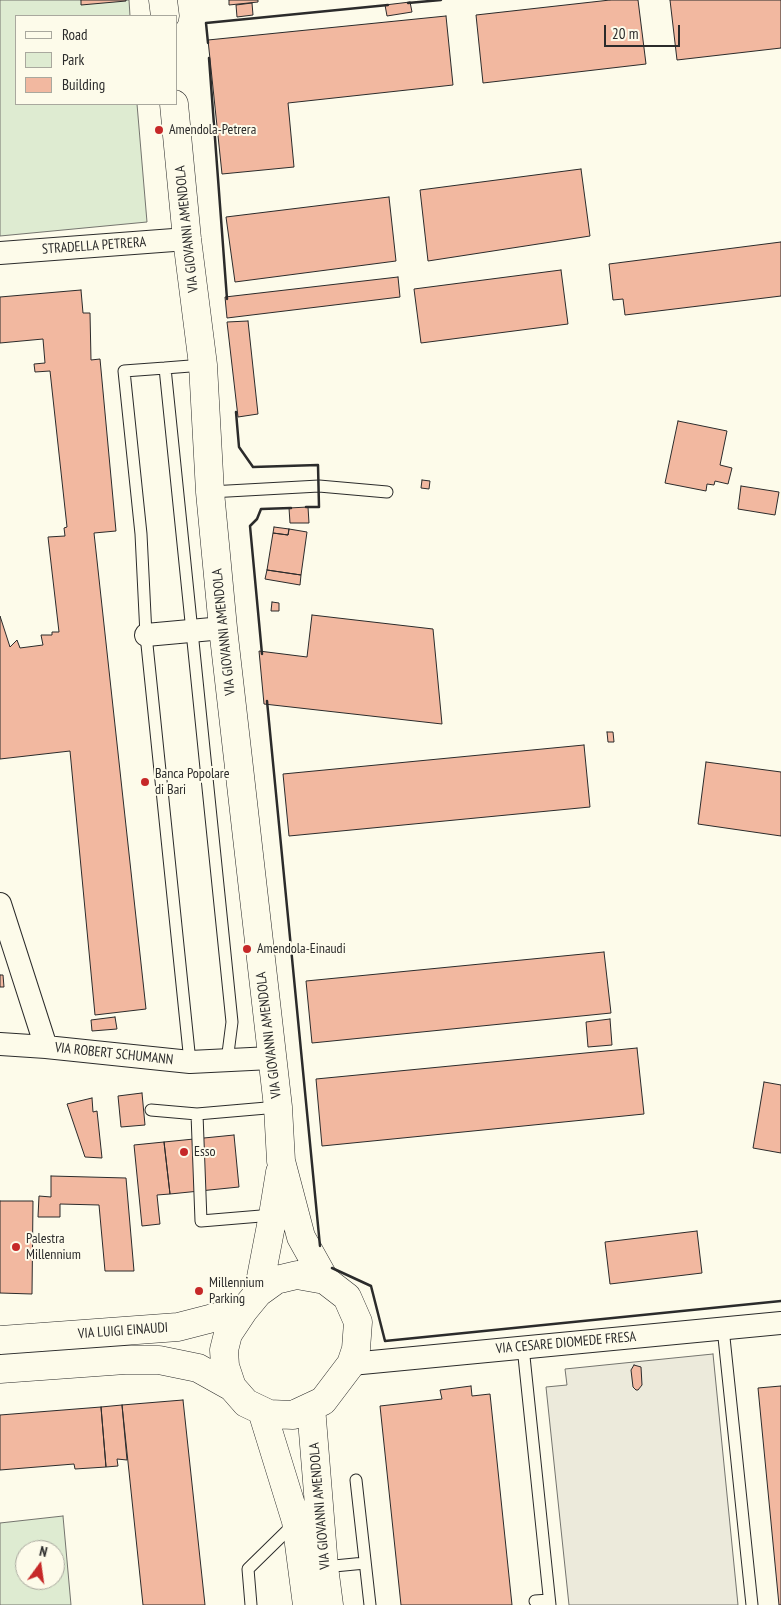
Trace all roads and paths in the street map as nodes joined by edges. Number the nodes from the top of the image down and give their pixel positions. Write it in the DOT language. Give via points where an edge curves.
graph roads {
  1 [pos="163,0"];
  2 [pos="165,15"];
  3 [pos="174,105"];
  4 [pos="187,239"];
  5 [pos="0,253"];
  6 [pos="203,365"];
  7 [pos="165,368"];
  8 [pos="210,492"];
  9 [pos="387,492"];
  10 [pos="223,628"];
  11 [pos="192,630"];
  12 [pos="146,635"];
  13 [pos="0,904"];
  14 [pos="0,1044"];
  15 [pos="46,1047"];
  16 [pos="271,1058"];
  17 [pos="226,1061"];
  18 [pos="190,1062"];
  19 [pos="278,1107"];
  20 [pos="151,1110"];
  21 [pos="197,1114"];
  22 [pos="281,1161"];
  23 [pos="274,1215"];
  24 [pos="325,1280"];
  25 [pos="251,1302"];
  26 [pos="781,1323"];
  27 [pos="723,1328"];
  28 [pos="0,1340"];
  29 [pos="523,1347"];
  30 [pos="351,1364"];
  31 [pos="0,1369"];
  32 [pos="232,1387"];
  33 [pos="311,1407"];
  34 [pos="262,1411"];
  35 [pos="356,1480"];
  36 [pos="296,1521"];
  37 [pos="365,1563"];
  38 [pos="324,1567"];
  39 [pos="535,1601"];
  40 [pos="549,1602"];
  41 [pos="251,1605"];
  42 [pos="307,1605"];
  43 [pos="329,1605"];
  44 [pos="370,1605"];
  45 [pos="752,1605"];
  1 -- 2 [label="main road"];
  3 -- 4 [label="main road, VIA GIOVANNI AMENDOLA"];
  4 -- 5 [label="street, STRADELLA PETRERA"];
  4 -- 6 [label="main road, VIA GIOVANNI AMENDOLA"];
  6 -- 7 [label="lane"];
  6 -- 8 [label="main road, VIA GIOVANNI AMENDOLA"];
  7 -- 11 [label="lane"];
  7 -- 12 [label="lane" via="124,371 141,534"];
  8 -- 9 [label="lane" via="319,486"];
  8 -- 10 [label="main road, VIA GIOVANNI AMENDOLA"];
  10 -- 11 [label="street"];
  10 -- 16 [label="main road, VIA GIOVANNI AMENDOLA"];
  11 -- 12 [label="street"];
  11 -- 17 [label="lane" via="232,1022"];
  12 -- 18 [label="lane"];
  13 -- 15 [label="street, VIA ROBERT SCHUMANN"];
  14 -- 15 [label="street"];
  15 -- 18 [label="street, VIA ROBERT SCHUMANN"];
  16 -- 17 [label="street, VIA ROBERT SCHUMANN"];
  16 -- 19 [label="main road, VIA GIOVANNI AMENDOLA"];
  17 -- 18 [label="street, VIA ROBERT SCHUMANN"];
  19 -- 21 [label="lane"];
  19 -- 22 [label="main road, VIA GIOVANNI AMENDOLA"];
  20 -- 21 [label="lane"];
  21 -- 23 [label="lane" via="201,1220"];
  22 -- 23 [label="main road, VIA GIOVANNI AMENDOLA"];
  22 -- 24 [label="main road, VIA GIOVANNI AMENDOLA" via="301,1237"];
  23 -- 25 [label="main road, VIA GIOVANNI AMENDOLA"];
  24 -- 25 [label="main road, VIA GIOVANNI AMENDOLA" via="297,1275 276,1280"];
  24 -- 30 [label="main road, VIA GIOVANNI AMENDOLA" via="347,1297 358,1322 356,1350"];
  25 -- 28 [label="main road, VIA LUIGI EINAUDI" via="178,1327"];
  25 -- 32 [label="main road, VIA GIOVANNI AMENDOLA" via="228,1334 224,1350"];
  26 -- 27 [label="street, VIA CESARE DIOMEDE FRESA"];
  27 -- 29 [label="street, VIA CESARE DIOMEDE FRESA"];
  27 -- 45 [label="lane"];
  29 -- 30 [label="street, VIA CESARE DIOMEDE FRESA"];
  29 -- 40 [label="lane"];
  30 -- 33 [label="main road, VIA GIOVANNI AMENDOLA" via="323,1401"];
  31 -- 32 [label="main road" via="159,1360 198,1368"];
  32 -- 34 [label="main road, VIA GIOVANNI AMENDOLA" via="246,1403"];
  33 -- 34 [label="main road, VIA GIOVANNI AMENDOLA" via="293,1415"];
  33 -- 38 [label="main road, VIA GIOVANNI AMENDOLA"];
  34 -- 36 [label="main road, VIA GIOVANNI AMENDOLA"];
  35 -- 37 [label="lane"];
  36 -- 41 [label="lane" via="248,1569"];
  36 -- 42 [label="main road, VIA GIOVANNI AMENDOLA"];
  37 -- 38 [label="lane"];
  37 -- 44 [label="lane"];
  38 -- 43 [label="main road, VIA GIOVANNI AMENDOLA"];
  39 -- 40 [label="lane"];
}
